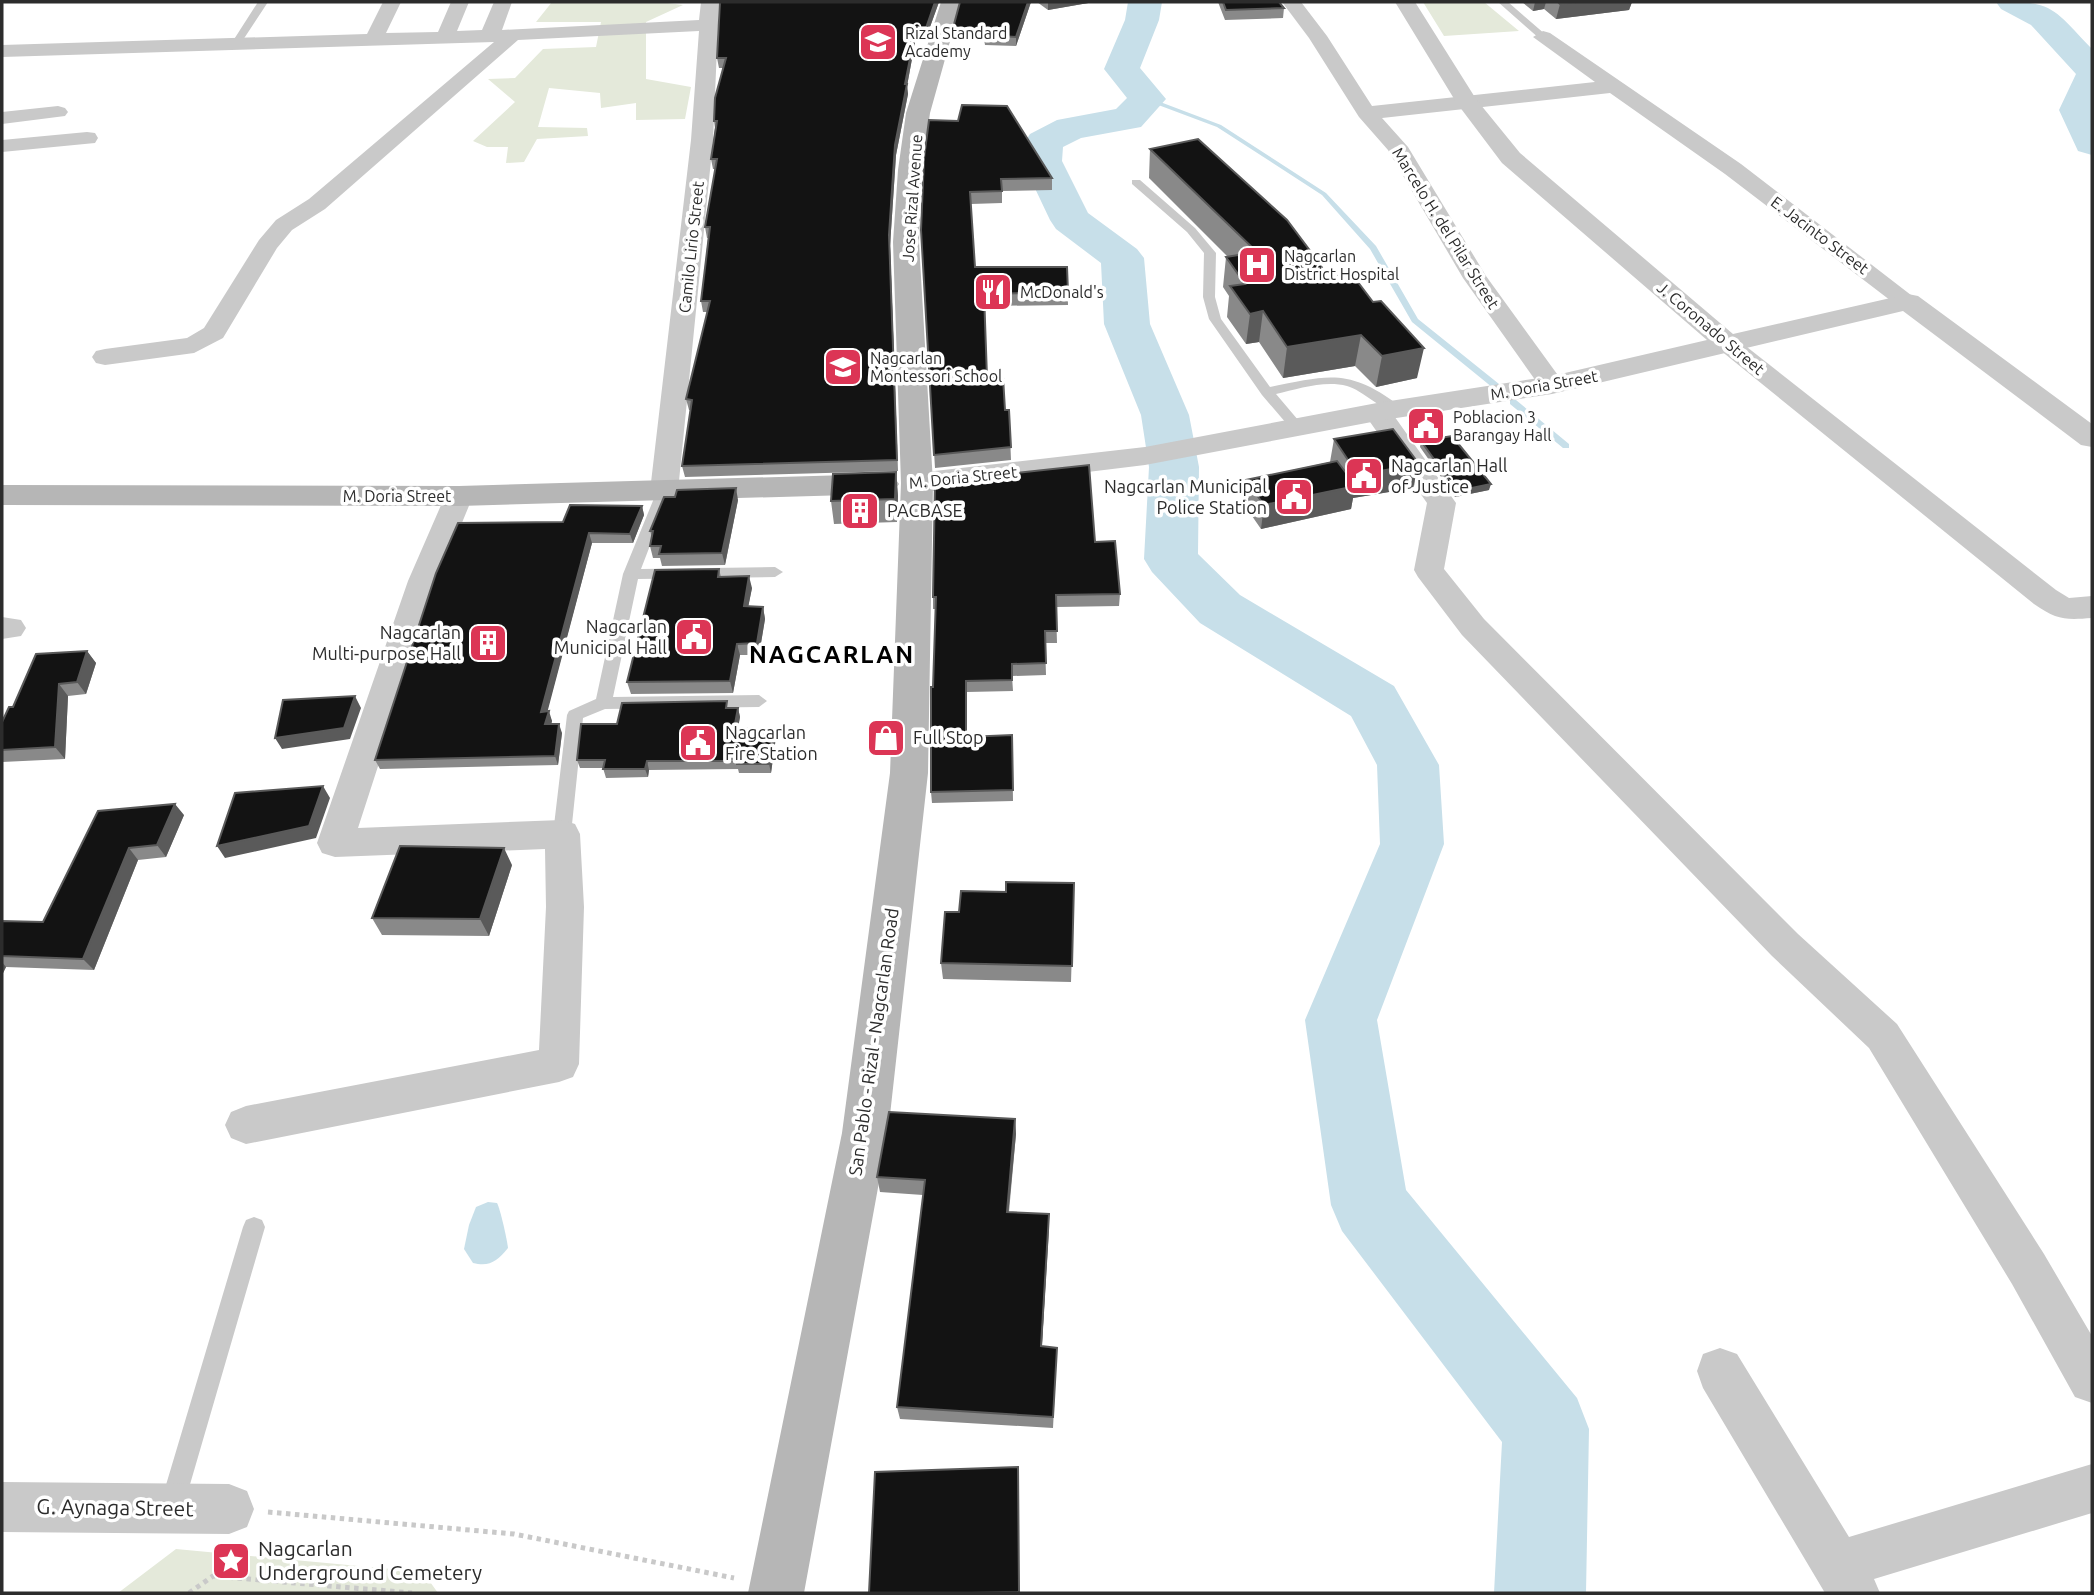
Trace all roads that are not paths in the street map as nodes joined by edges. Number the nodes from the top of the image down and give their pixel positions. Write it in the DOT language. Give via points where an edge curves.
graph roads {
  1 [pos="263,2"];
  2 [pos="392,2"];
  3 [pos="460,2"];
  4 [pos="503,2"];
  5 [pos="951,2"];
  6 [pos="1292,2"];
  7 [pos="1405,2"];
  8 [pos="1503,2"];
  9 [pos="709,14"];
  10 [pos="501,35"];
  11 [pos="446,37"];
  12 [pos="1543,37"];
  13 [pos="374,39"];
  14 [pos="236,44"];
  15 [pos="2,51"];
  16 [pos="1616,86"];
  17 [pos="1467,102"];
  18 [pos="58,112"];
  19 [pos="1366,113"];
  20 [pos="2,118"];
  21 [pos="87,138"];
  22 [pos="2,146"];
  23 [pos="1136,181"];
  24 [pos="1909,302"];
  25 [pos="1729,345"];
  26 [pos="105,357"];
  27 [pos="1552,386"];
  28 [pos="1267,392"];
  29 [pos="1386,411"];
  30 [pos="1297,427"];
  31 [pos="2092,438"];
  32 [pos="917,483"];
  33 [pos="664,491"];
  34 [pos="2,495"];
  35 [pos="459,496"];
  36 [pos="775,572"];
  37 [pos="631,574"];
  38 [pos="2078,608"];
  39 [pos="759,701"];
  40 [pos="603,702"];
  41 [pos="562,834"];
  42 [pos="246,1125"];
  43 [pos="254,1227"];
  44 [pos="1720,1371"];
  45 [pos="2092,1380"];
  46 [pos="2092,1489"];
  47 [pos="2,1507"];
  48 [pos="171,1508"];
  49 [pos="229,1509"];
  50 [pos="1846,1579"];
  51 [pos="776,1590"];
  1 -- 14 [label="lane"];
  2 -- 13 [label="street"];
  3 -- 11 [label="street"];
  4 -- 10 [label="street"];
  5 -- 32 [label="main road, Jose Rizal Avenue" via="918,113 910,170 906,242"];
  6 -- 19 [label="street, Marcelo H. del Pilar Street"];
  7 -- 17 [label="street, J. Coronado Street"];
  8 -- 12 [label="lane"];
  9 -- 10 [label="street"];
  9 -- 33 [label="street, Camilo Lirio Street" via="702,140"];
  10 -- 11 [label="street"];
  10 -- 26 [label="street" via="317,204 284,225 214,333 194,345"];
  11 -- 13 [label="street"];
  12 -- 16 [label="street, E. Jacinto Street"];
  13 -- 14 [label="street"];
  14 -- 15 [label="street"];
  16 -- 17 [label="street"];
  16 -- 24 [label="street, E. Jacinto Street"];
  17 -- 19 [label="street"];
  17 -- 25 [label="street, J. Coronado Street" via="1511,158"];
  18 -- 20 [label="street"];
  19 -- 27 [label="street, Marcelo H. del Pilar Street" via="1397,147 1475,278"];
  21 -- 22 [label="street"];
  23 -- 28 [label="lane" via="1210,253 1209,297 1215,319"];
  24 -- 25 [label="street, M. Doria Street"];
  24 -- 31 [label="street, E. Jacinto Street"];
  25 -- 27 [label="street, M. Doria Street"];
  25 -- 38 [label="street, J. Coronado Street" via="2045,597"];
  27 -- 29 [label="street, M. Doria Street"];
  28 -- 29 [label="lane" via="1344,379 1372,390"];
  28 -- 30 [label="lane"];
  29 -- 30 [label="street, M. Doria Street"];
  29 -- 45 [label="street" via="1442,503 1429,570 1473,627 1785,945 1883,1036"];
  30 -- 32 [label="street, M. Doria Street" via="1145,457"];
  32 -- 33 [label="main road, M. Doria Street"];
  32 -- 51 [label="main road, San Pablo - Rizal - Nagcarlan Road" via="909,773 865,1133"];
  33 -- 35 [label="main road, M. Doria Street"];
  33 -- 37 [label="lane"];
  34 -- 35 [label="main road, M. Doria Street"];
  35 -- 41 [label="street" via="423,581 335,843"];
  36 -- 37 [label="lane"];
  37 -- 40 [label="lane"];
  39 -- 40 [label="lane"];
  40 -- 41 [label="lane" via="575,715"];
  41 -- 42 [label="street" via="565,907 559,1064"];
  43 -- 48 [label="lane"];
  44 -- 50 [label="street"];
  46 -- 50 [label="street"];
  47 -- 48 [label="street, G. Aynaga Street"];
  48 -- 49 [label="street, G. Aynaga Street"];
}
